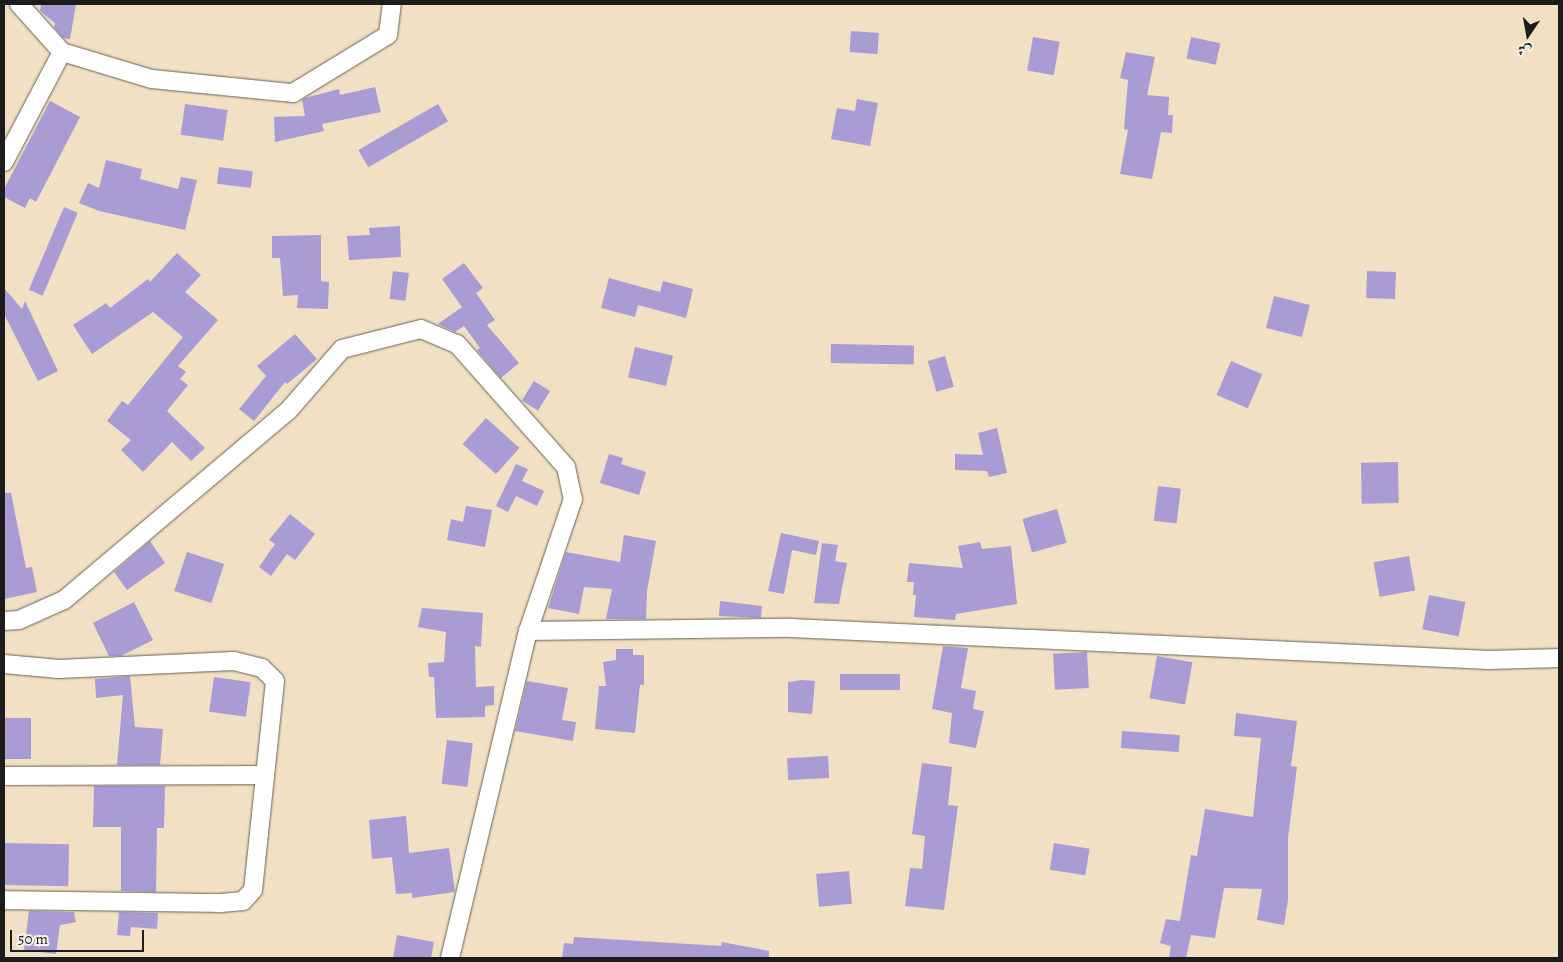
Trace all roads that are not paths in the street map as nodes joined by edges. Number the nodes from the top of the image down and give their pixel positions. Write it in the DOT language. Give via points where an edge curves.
graph roads {
  1 [pos="20,4"];
  2 [pos="392,4"];
  3 [pos="62,52"];
  4 [pos="4,162"];
  5 [pos="4,620"];
  6 [pos="528,631"];
  7 [pos="1559,658"];
  8 [pos="4,664"];
  9 [pos="265,775"];
  10 [pos="4,776"];
  11 [pos="4,900"];
  12 [pos="450,958"];
  1 -- 3 [label="street"];
  2 -- 3 [label="street" via="388,35 293,93 152,79"];
  3 -- 4 [label="street"];
  5 -- 6 [label="street" via="19,620 64,600 288,410 342,349 421,330 457,344 566,467 573,498"];
  6 -- 7 [label="street" via="791,628 1440,658"];
  6 -- 12 [label="street"];
  8 -- 9 [label="street" via="59,668 234,661 262,668 275,681"];
  9 -- 10 [label="street"];
  9 -- 11 [label="street" via="253,890 243,901"];
}
